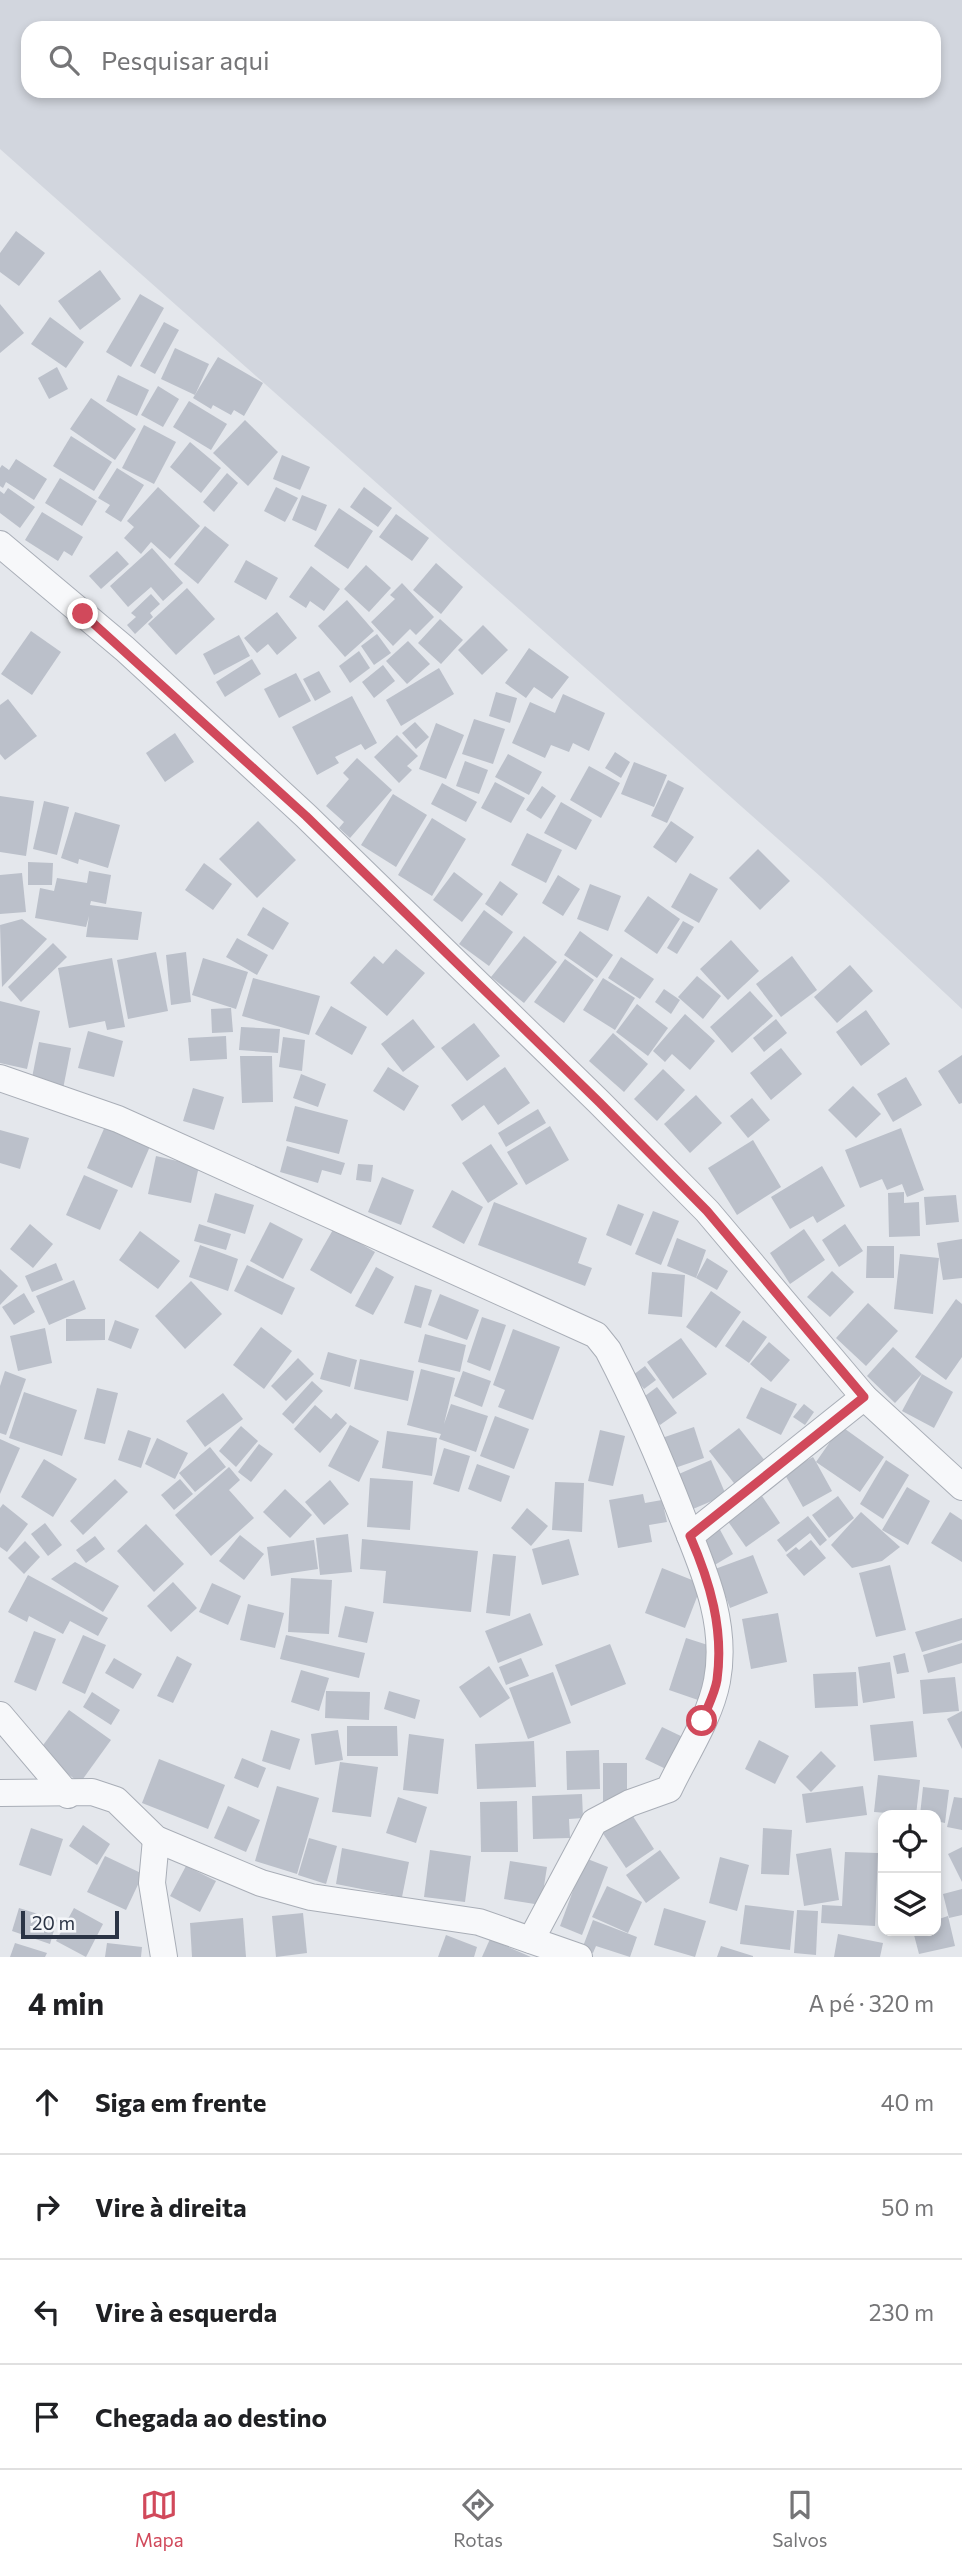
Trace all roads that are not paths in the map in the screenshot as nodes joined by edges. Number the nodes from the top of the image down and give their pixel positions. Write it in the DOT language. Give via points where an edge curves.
graph roads {
  1 [pos="0,544"];
  2 [pos="0,1078"];
  3 [pos="864,1397"];
  4 [pos="962,1487"];
  5 [pos="690,1536"];
  6 [pos="0,1715"];
  7 [pos="0,1793"];
  8 [pos="68,1795"];
  9 [pos="156,1839"];
  10 [pos="531,1940"];
  11 [pos="568,1955"];
  12 [pos="164,1957"];
  1 -- 3 [label="street" via="125,649 306,816 599,1102 707,1211"];
  2 -- 5 [label="street" via="118,1119 596,1335 632,1397"];
  3 -- 4 [label="street"];
  3 -- 5 [label="street"];
  5 -- 10 [label="street" via="704,1567 719,1629 717,1682 706,1711 668,1789 594,1822"];
  6 -- 8 [label="street"];
  7 -- 8 [label="street"];
  8 -- 9 [label="street" via="92,1792 116,1800"];
  9 -- 10 [label="street" via="261,1883 311,1897 479,1922"];
  9 -- 12 [label="street" via="152,1883"];
  10 -- 11 [label="street"];
}
